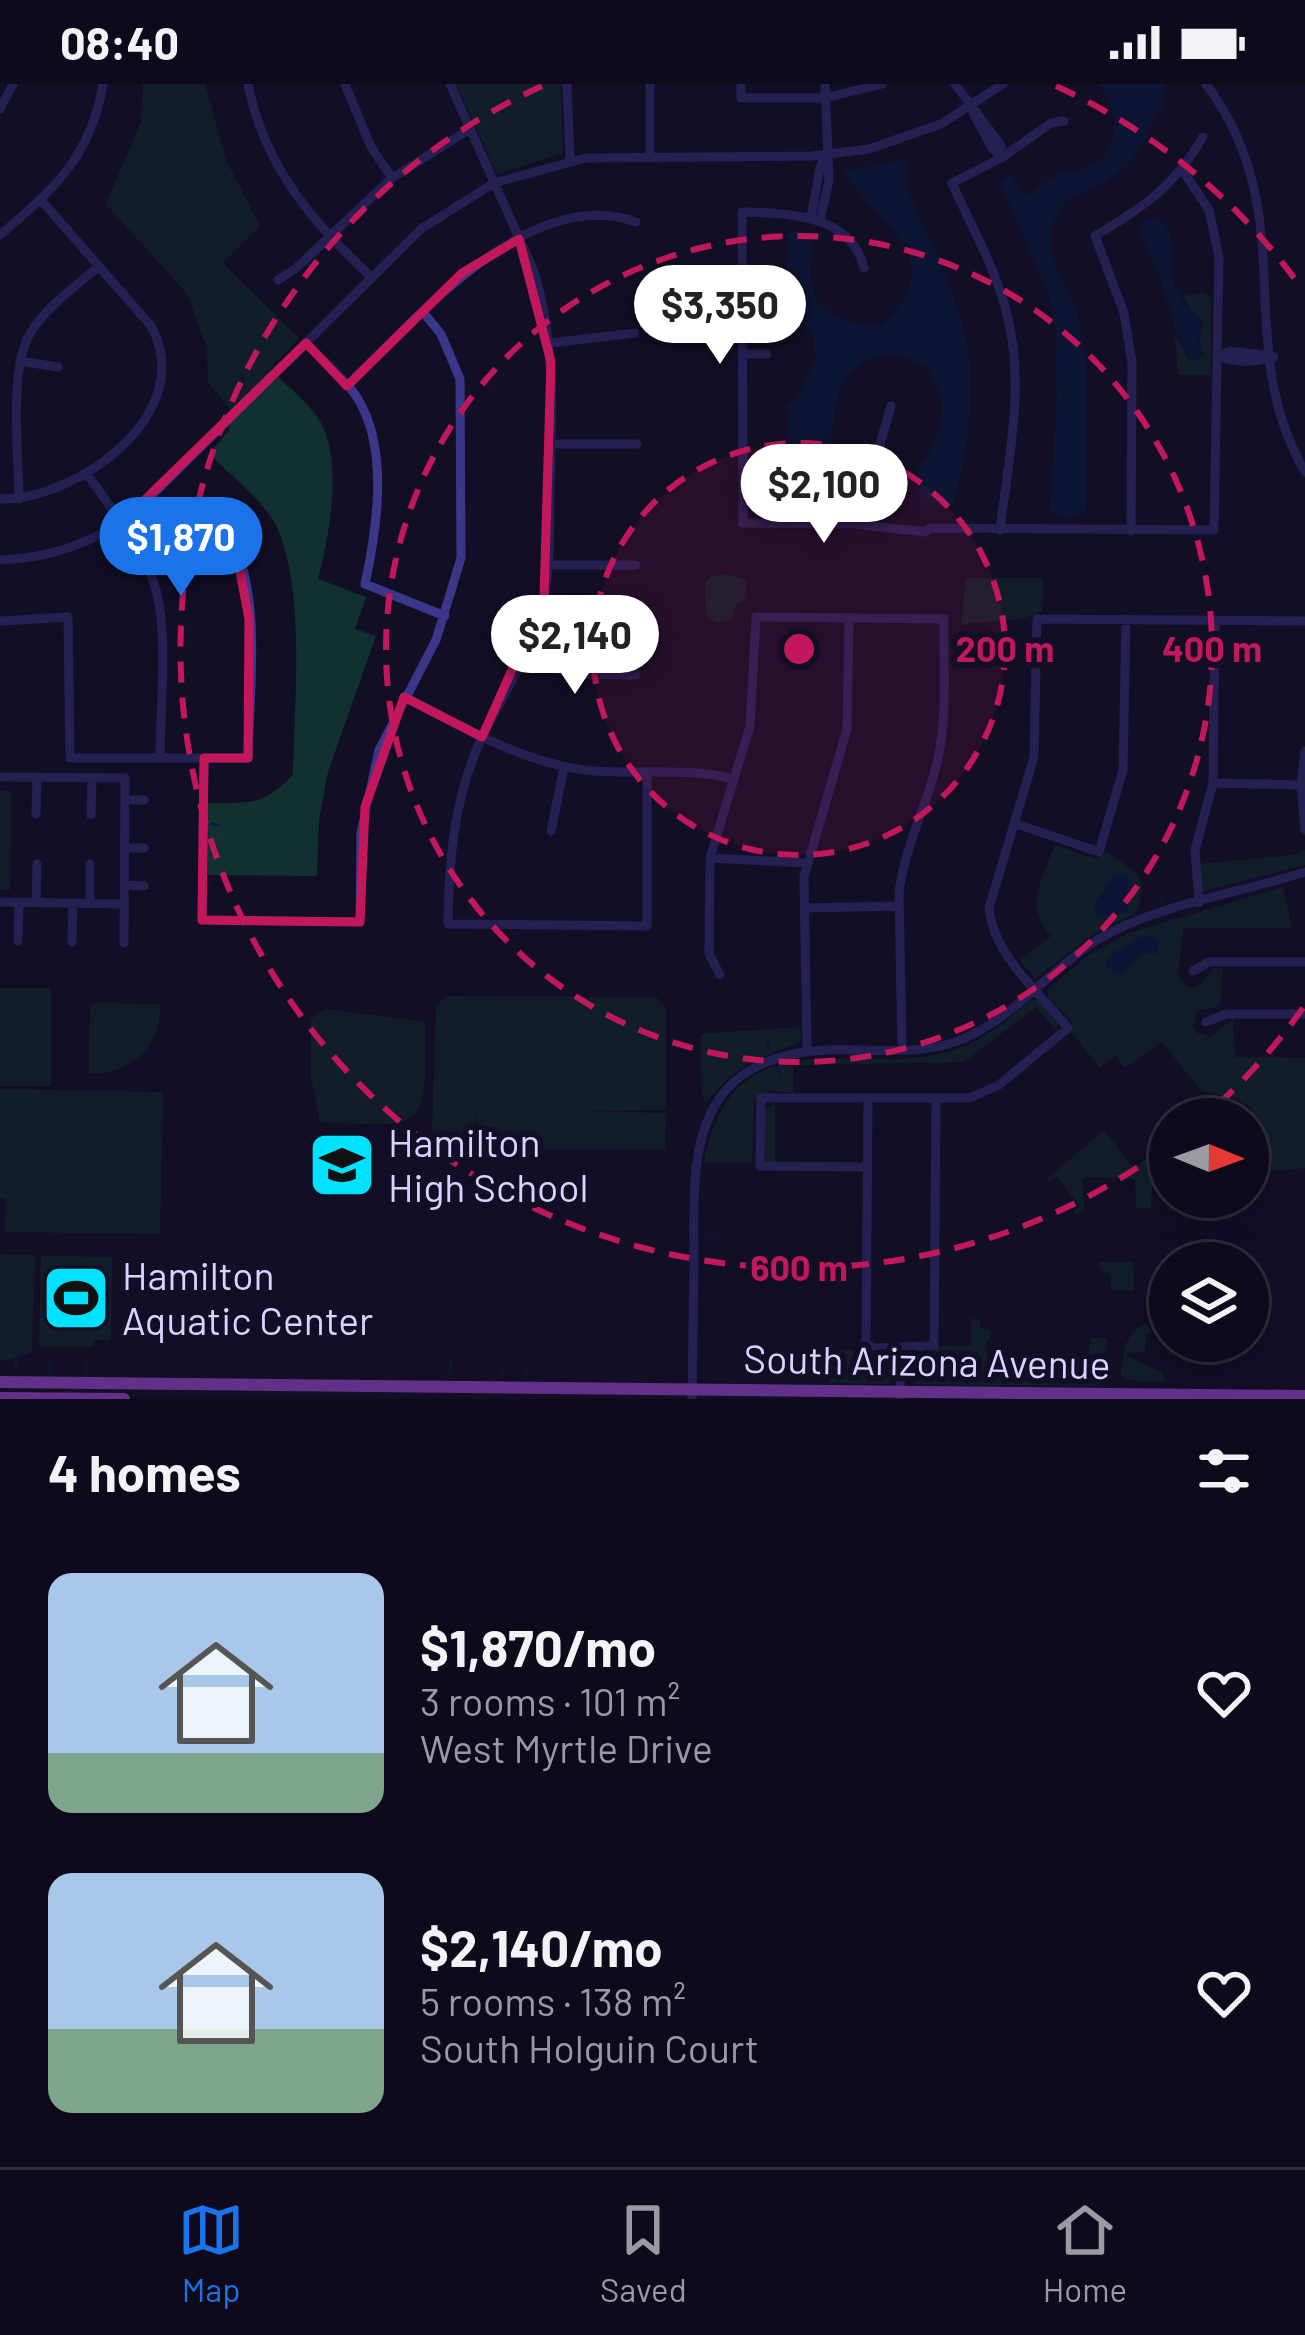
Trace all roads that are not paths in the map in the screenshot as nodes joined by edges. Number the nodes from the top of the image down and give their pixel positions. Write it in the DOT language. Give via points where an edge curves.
graph roads {
  1 [pos="13,84"];
  2 [pos="103,84"];
  3 [pos="248,84"];
  4 [pos="345,84"];
  5 [pos="450,84"];
  6 [pos="567,84"];
  7 [pos="650,84"];
  8 [pos="741,84"];
  9 [pos="825,84"];
  10 [pos="882,84"];
  11 [pos="955,84"];
  12 [pos="1003,84"];
  13 [pos="1206,84"];
  14 [pos="825,98"];
  15 [pos="971,108"];
  16 [pos="0,109"];
  17 [pos="1064,121"];
  18 [pos="470,129"];
  19 [pos="1203,137"];
  20 [pos="650,155"];
  21 [pos="826,155"];
  22 [pos="1003,157"];
  23 [pos="570,160"];
  24 [pos="1183,171"];
  25 [pos="392,178"];
  26 [pos="494,183"];
  27 [pos="41,200"];
  28 [pos="816,220"];
  29 [pos="636,222"];
  30 [pos="0,235"];
  31 [pos="329,238"];
  32 [pos="520,239"];
  33 [pos="98,266"];
  34 [pos="864,268"];
  35 [pos="371,277"];
  36 [pos="278,280"];
  37 [pos="423,312"];
  38 [pos="635,333"];
  39 [pos="306,343"];
  40 [pos="550,343"];
  41 [pos="742,354"];
  42 [pos="767,354"];
  43 [pos="1218,356"];
  44 [pos="1274,357"];
  45 [pos="20,361"];
  46 [pos="58,368"];
  47 [pos="347,386"];
  48 [pos="891,406"];
  49 [pos="551,444"];
  50 [pos="637,444"];
  51 [pos="1305,472"];
  52 [pos="87,474"];
  53 [pos="0,499"];
  54 [pos="19,499"];
  55 [pos="121,524"];
  56 [pos="872,525"];
  57 [pos="1000,530"];
  58 [pos="1131,531"];
  59 [pos="0,560"];
  60 [pos="550,565"];
  61 [pos="636,565"];
  62 [pos="149,571"];
  63 [pos="445,616"];
  64 [pos="849,618"];
  65 [pos="1126,620"];
  66 [pos="1215,620"];
  67 [pos="0,621"];
  68 [pos="1305,621"];
  69 [pos="1305,638"];
  70 [pos="523,661"];
  71 [pos="636,675"];
  72 [pos="404,697"];
  73 [pos="482,737"];
  74 [pos="1305,751"];
  75 [pos="160,758"];
  76 [pos="204,758"];
  77 [pos="564,766"];
  78 [pos="647,772"];
  79 [pos="0,777"];
  80 [pos="37,777"];
  81 [pos="92,778"];
  82 [pos="734,778"];
  83 [pos="1213,783"];
  84 [pos="1301,784"];
  85 [pos="125,800"];
  86 [pos="144,800"];
  87 [pos="36,814"];
  88 [pos="91,815"];
  89 [pos="1014,824"];
  90 [pos="1305,830"];
  91 [pos="551,831"];
  92 [pos="124,848"];
  93 [pos="144,848"];
  94 [pos="710,858"];
  95 [pos="806,863"];
  96 [pos="38,864"];
  97 [pos="90,864"];
  98 [pos="1305,872"];
  99 [pos="124,885"];
  100 [pos="144,886"];
  101 [pos="0,902"];
  102 [pos="19,903"];
  103 [pos="36,903"];
  104 [pos="73,903"];
  105 [pos="90,903"];
  106 [pos="1199,903"];
  107 [pos="124,904"];
  108 [pos="898,906"];
  109 [pos="804,908"];
  110 [pos="18,941"];
  111 [pos="72,941"];
  112 [pos="124,943"];
  113 [pos="1305,962"];
  114 [pos="1193,971"];
  115 [pos="720,975"];
  116 [pos="1035,988"];
  117 [pos="1305,1015"];
  118 [pos="1206,1022"];
  119 [pos="902,1050"];
  120 [pos="807,1052"];
  121 [pos="868,1100"];
  122 [pos="936,1100"];
  123 [pos="867,1167"];
  124 [pos="901,1348"];
  125 [pos="0,1382"];
  126 [pos="485,1393"];
  127 [pos="692,1394"];
  128 [pos="900,1395"];
  129 [pos="1305,1396"];
  130 [pos="0,1398"];
  131 [pos="124,1399"];
  1 -- 16 [label="street"];
  2 -- 27 [label="street" via="85,146"];
  3 -- 31 [label="street" via="282,176"];
  4 -- 25 [label="street"];
  5 -- 18 [label="street"];
  6 -- 23 [label="street"];
  7 -- 20 [label="street"];
  8 -- 14 [label="street" via="741,98"];
  9 -- 14 [label="street"];
  10 -- 14 [label="street"];
  11 -- 15 [label="street"];
  12 -- 15 [label="street"];
  13 -- 44 [label="street" via="1242,132 1268,198"];
  14 -- 21 [label="street"];
  15 -- 21 [label="street" via="902,140"];
  15 -- 22 [label="street"];
  17 -- 22 [label="street"];
  18 -- 25 [label="street"];
  18 -- 26 [label="street"];
  19 -- 24 [label="street"];
  20 -- 21 [label="street"];
  20 -- 23 [label="street"];
  21 -- 28 [label="street"];
  22 -- 57 [label="street" via="952,183 1010,327 1015,391"];
  23 -- 26 [label="street"];
  24 -- 43 [label="street" via="1213,224"];
  24 -- 58 [label="street" via="1095,236 1124,313 1132,363"];
  25 -- 31 [label="street"];
  26 -- 32 [label="street"];
  26 -- 35 [label="street" via="421,229"];
  27 -- 30 [label="street"];
  27 -- 33 [label="street"];
  28 -- 34 [label="street" via="855,246"];
  28 -- 41 [label="street" via="742,212"];
  29 -- 32 [label="street" via="601,216"];
  31 -- 35 [label="street"];
  31 -- 36 [label="street"];
  32 -- 37 [label="street" via="462,273"];
  32 -- 40 [label="street"];
  33 -- 45 [label="street" via="40,321"];
  33 -- 52 [label="street" via="151,326 164,370 145,421"];
  35 -- 39 [label="street"];
  37 -- 47 [label="street"];
  37 -- 63 [label="street" via="449,349 462,398 461,558"];
  38 -- 40 [label="street"];
  39 -- 47 [label="street"];
  39 -- 55 [label="street"];
  40 -- 49 [label="street"];
  41 -- 42 [label="street"];
  41 -- 56 [label="street" via="743,523"];
  43 -- 44 [label="street"];
  43 -- 58 [label="street" via="1214,530"];
  44 -- 51 [label="street" via="1283,425"];
  45 -- 46 [label="street"];
  45 -- 54 [label="street"];
  47 -- 63 [label="street" via="366,416 375,459 374,539 364,584"];
  48 -- 56 [label="street" via="874,465"];
  49 -- 50 [label="street"];
  49 -- 60 [label="street"];
  52 -- 54 [label="street"];
  52 -- 55 [label="street"];
  53 -- 54 [label="street"];
  55 -- 59 [label="street" via="60,552"];
  55 -- 62 [label="street"];
  56 -- 57 [label="street"];
  57 -- 58 [label="street"];
  60 -- 61 [label="street"];
  60 -- 70 [label="street"];
  62 -- 75 [label="street" via="160,620"];
  62 -- 76 [label="street" via="230,537 242,570 248,758"];
  63 -- 72 [label="street"];
  64 -- 82 [label="street" via="756,617 753,708"];
  64 -- 95 [label="street" via="844,742"];
  64 -- 108 [label="street" via="944,620 941,742"];
  65 -- 66 [label="street"];
  65 -- 89 [label="street" via="1037,619 1034,757"];
  65 -- 89 [label="street" via="1124,770 1099,852"];
  66 -- 68 [label="street"];
  66 -- 83 [label="street"];
  67 -- 75 [label="street" via="68,617 70,758"];
  68 -- 69 [label="street"];
  70 -- 71 [label="street" via="574,674"];
  70 -- 73 [label="street"];
  72 -- 73 [label="street"];
  72 -- 76 [label="street" via="365,807 360,922 202,920"];
  73 -- 77 [label="street"];
  73 -- 78 [label="street" via="456,814 448,924 647,926"];
  74 -- 84 [label="street"];
  75 -- 76 [label="street"];
  77 -- 78 [label="street"];
  77 -- 91 [label="street"];
  78 -- 82 [label="street"];
  79 -- 80 [label="street"];
  80 -- 81 [label="street"];
  80 -- 87 [label="street"];
  81 -- 85 [label="street" via="125,778"];
  81 -- 88 [label="street"];
  82 -- 94 [label="street"];
  83 -- 84 [label="street"];
  83 -- 106 [label="street" via="1196,850"];
  84 -- 90 [label="street"];
  85 -- 86 [label="street"];
  85 -- 92 [label="street"];
  89 -- 116 [label="street" via="990,919 1001,947"];
  92 -- 93 [label="street"];
  92 -- 99 [label="street"];
  94 -- 95 [label="street"];
  94 -- 115 [label="street" via="710,954"];
  95 -- 109 [label="street"];
  96 -- 103 [label="street"];
  97 -- 105 [label="street"];
  98 -- 106 [label="street"];
  99 -- 100 [label="street"];
  99 -- 107 [label="street"];
  101 -- 102 [label="street"];
  102 -- 103 [label="street"];
  102 -- 110 [label="street"];
  103 -- 104 [label="street"];
  104 -- 105 [label="street"];
  104 -- 111 [label="street"];
  105 -- 107 [label="street"];
  106 -- 116 [label="street" via="1099,939"];
  107 -- 112 [label="street"];
  108 -- 109 [label="street"];
  108 -- 119 [label="street"];
  109 -- 120 [label="street"];
  113 -- 114 [label="street" via="1209,962"];
  116 -- 119 [label="street" via="976,1033"];
  116 -- 122 [label="street" via="1068,1028 991,1091"];
  117 -- 118 [label="street" via="1226,1014"];
  119 -- 120 [label="street"];
  120 -- 127 [label="street" via="760,1066 707,1120 694,1162"];
  121 -- 122 [label="street"];
  121 -- 123 [label="street"];
  121 -- 123 [label="street" via="761,1098 760,1166"];
  122 -- 124 [label="street" via="934,1346"];
  123 -- 124 [label="street" via="866,1343"];
  124 -- 128 [label="street"];
  125 -- 126 [label="main road"];
  126 -- 127 [label="main road, South Arizona Avenue"];
  127 -- 128 [label="main road, South Arizona Avenue"];
  128 -- 129 [label="main road, South Arizona Avenue"];
  130 -- 131 [label="main road"];
}
